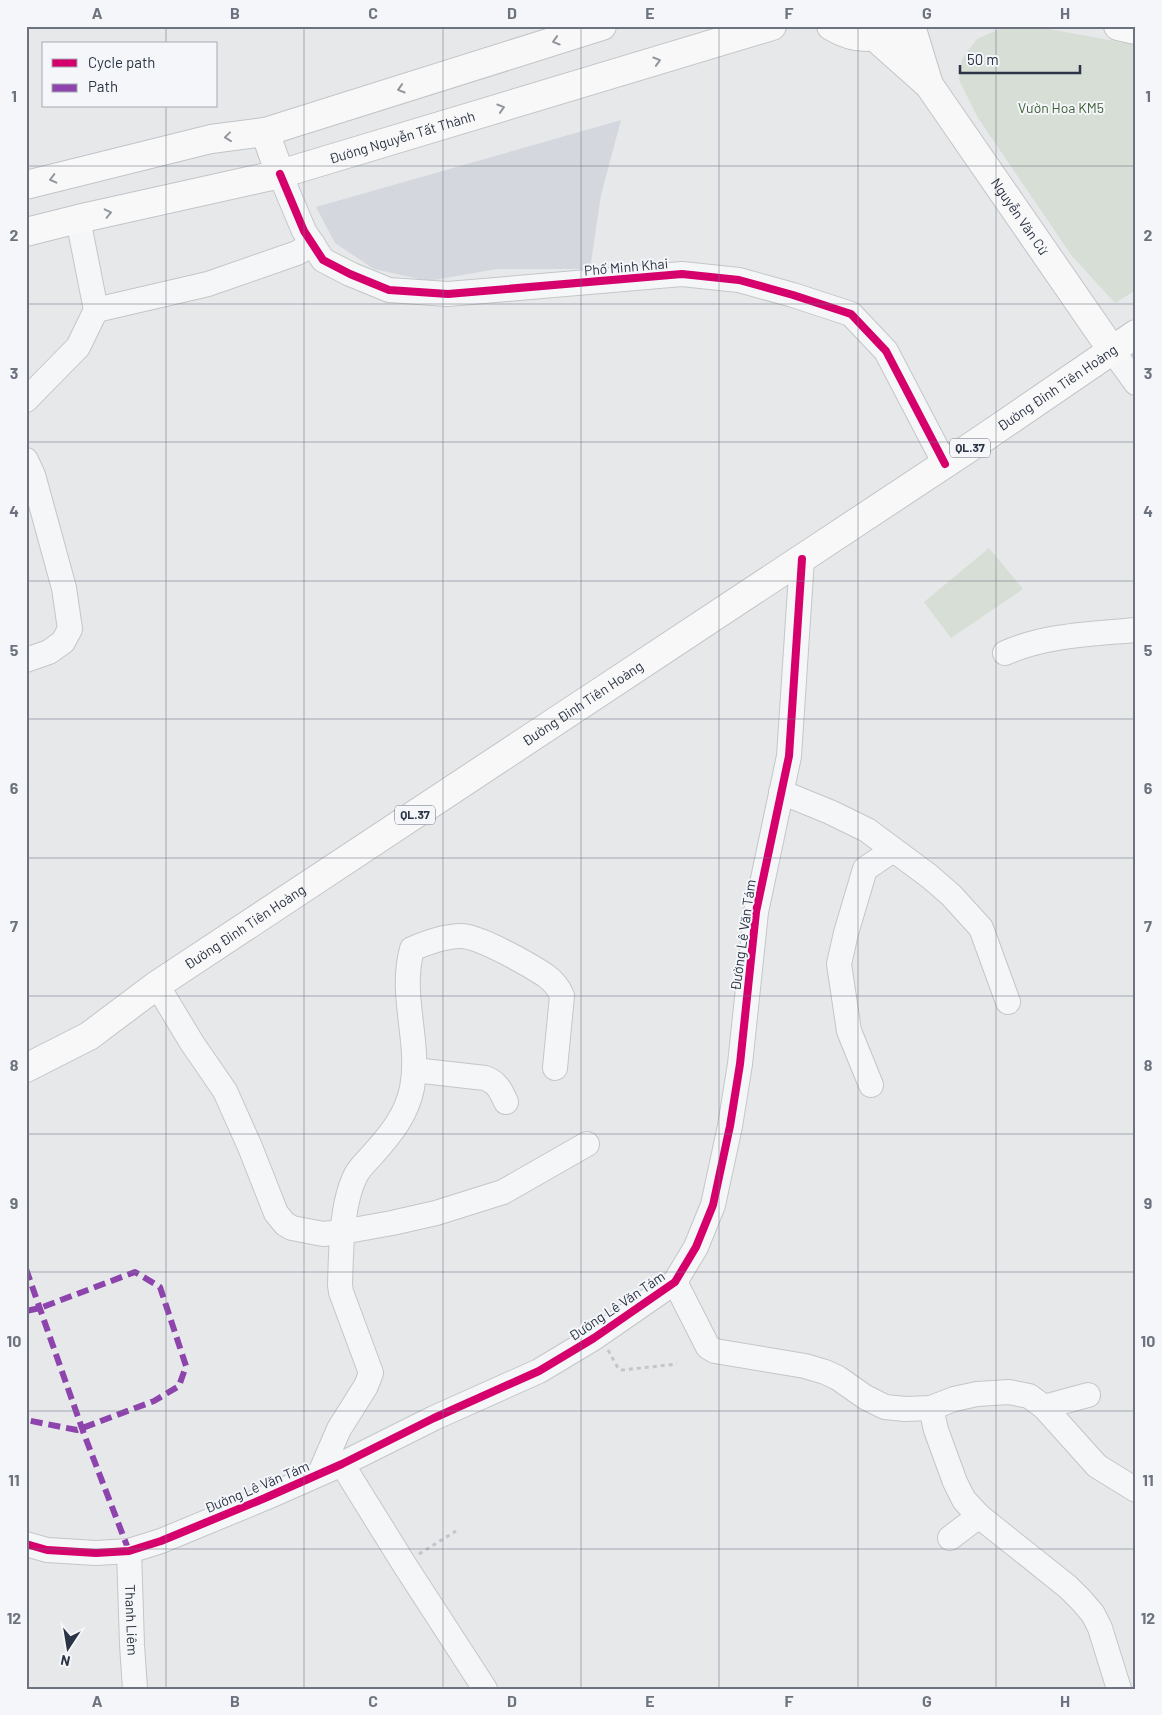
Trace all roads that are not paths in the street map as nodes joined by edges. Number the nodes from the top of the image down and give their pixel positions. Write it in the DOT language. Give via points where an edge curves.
graph roads {
  1 [pos="602,26"];
  2 [pos="772,26"];
  3 [pos="831,26"];
  4 [pos="900,26"];
  5 [pos="911,26"];
  6 [pos="1118,26"];
  7 [pos="1136,30"];
  8 [pos="875,37"];
  9 [pos="929,84"];
  10 [pos="265,132"];
  11 [pos="280,174"];
  12 [pos="26,185"];
  13 [pos="78,219"];
  14 [pos="26,232"];
  15 [pos="312,244"];
  16 [pos="96,310"];
  17 [pos="1136,334"];
  18 [pos="1112,350"];
  19 [pos="1136,383"];
  20 [pos="26,400"];
  21 [pos="26,460"];
  22 [pos="945,464"];
  23 [pos="802,558"];
  24 [pos="1136,630"];
  25 [pos="1005,653"];
  26 [pos="26,660"];
  27 [pos="781,792"];
  28 [pos="893,850"];
  29 [pos="157,985"];
  30 [pos="1008,1002"];
  31 [pos="26,1068"];
  32 [pos="555,1068"];
  33 [pos="414,1070"];
  34 [pos="871,1085"];
  35 [pos="506,1102"];
  36 [pos="588,1144"];
  37 [pos="342,1232"];
  38 [pos="676,1282"];
  39 [pos="1088,1395"];
  40 [pos="1044,1407"];
  41 [pos="930,1408"];
  42 [pos="342,1464"];
  43 [pos="320,1473"];
  44 [pos="1136,1490"];
  45 [pos="979,1516"];
  46 [pos="950,1538"];
  47 [pos="26,1544"];
  48 [pos="129,1551"];
  49 [pos="135,1689"];
  50 [pos="485,1689"];
  51 [pos="1119,1689"];
  1 -- 10 [label="main road, one-way"];
  11 -- 2 [label="main road, Đường Nguyễn Tất Thành, one-way"];
  3 -- 8 [label="main road" via="859,38"];
  4 -- 8 [label="main road"];
  5 -- 9 [label="main road, Nguyễn Văn Cừ"];
  6 -- 7 [label="main road"];
  8 -- 9 [label="main road, Nguyễn Văn Cừ"];
  9 -- 18 [label="main road, Nguyễn Văn Cừ"];
  10 -- 11 [label="main road"];
  10 -- 12 [label="main road, one-way" via="211,139"];
  13 -- 11 [label="main road, Đường Nguyễn Tất Thành, one-way"];
  11 -- 15 [label="street, Phố Minh Khai"];
  13 -- 14 [label="main road, Đường Nguyễn Tất Thành"];
  13 -- 16 [label="street"];
  15 -- 16 [label="street" via="297,253 208,284"];
  15 -- 22 [label="street, Phố Minh Khai" via="323,260 389,290 448,294 682,274 739,280 851,314 886,350"];
  16 -- 20 [label="street" via="78,346"];
  17 -- 18 [label="main road, Đường Đinh Tiên Hoàng / QL.37"];
  18 -- 19 [label="street"];
  18 -- 22 [label="main road, Đường Đinh Tiên Hoàng / QL.37"];
  21 -- 26 [label="street" via="34,475 64,588 70,629 56,648"];
  22 -- 23 [label="main road, Đường Đinh Tiên Hoàng / QL.37"];
  23 -- 27 [label="street, Đường Lê Văn Tám" via="789,756"];
  23 -- 29 [label="main road, Đường Đinh Tiên Hoàng / QL.37"];
  24 -- 25 [label="street" via="1053,639"];
  27 -- 28 [label="street" via="867,830"];
  27 -- 38 [label="street, Đường Lê Văn Tám" via="756,912 730,1126 713,1205 696,1247"];
  28 -- 30 [label="street" via="951,895 981,928"];
  28 -- 34 [label="street" via="865,869 839,964 849,1031"];
  29 -- 31 [label="main road, Đường Đinh Tiên Hoàng / QL.37" via="89,1036"];
  29 -- 37 [label="street" via="225,1091 280,1219 292,1228 309,1232"];
  32 -- 33 [label="street" via="560,990 538,971 478,939 462,936 430,941 412,949 407,972"];
  33 -- 35 [label="street" via="485,1078 498,1086"];
  33 -- 37 [label="street" via="412,1090 403,1114 394,1130 357,1172"];
  36 -- 37 [label="street" via="494,1195 392,1224"];
  37 -- 43 [label="street" via="341,1292 371,1373 339,1429"];
  38 -- 41 [label="street" via="708,1347 715,1351 824,1372 885,1407"];
  38 -- 42 [label="street, Đường Lê Văn Tám" via="539,1371"];
  39 -- 40 [label="street"];
  40 -- 41 [label="street" via="1029,1396 1009,1392 962,1397"];
  40 -- 44 [label="street" via="1097,1466"];
  41 -- 45 [label="street" via="964,1500"];
  42 -- 43 [label="street, Đường Lê Văn Tám"];
  42 -- 50 [label="street"];
  43 -- 48 [label="street, Đường Lê Văn Tám" via="161,1541"];
  45 -- 46 [label="street"];
  45 -- 51 [label="street" via="1082,1600 1100,1628"];
  47 -- 48 [label="street, Đường Lê Văn Tám" via="47,1550"];
  48 -- 49 [label="street, Thanh Liêm"];
}
